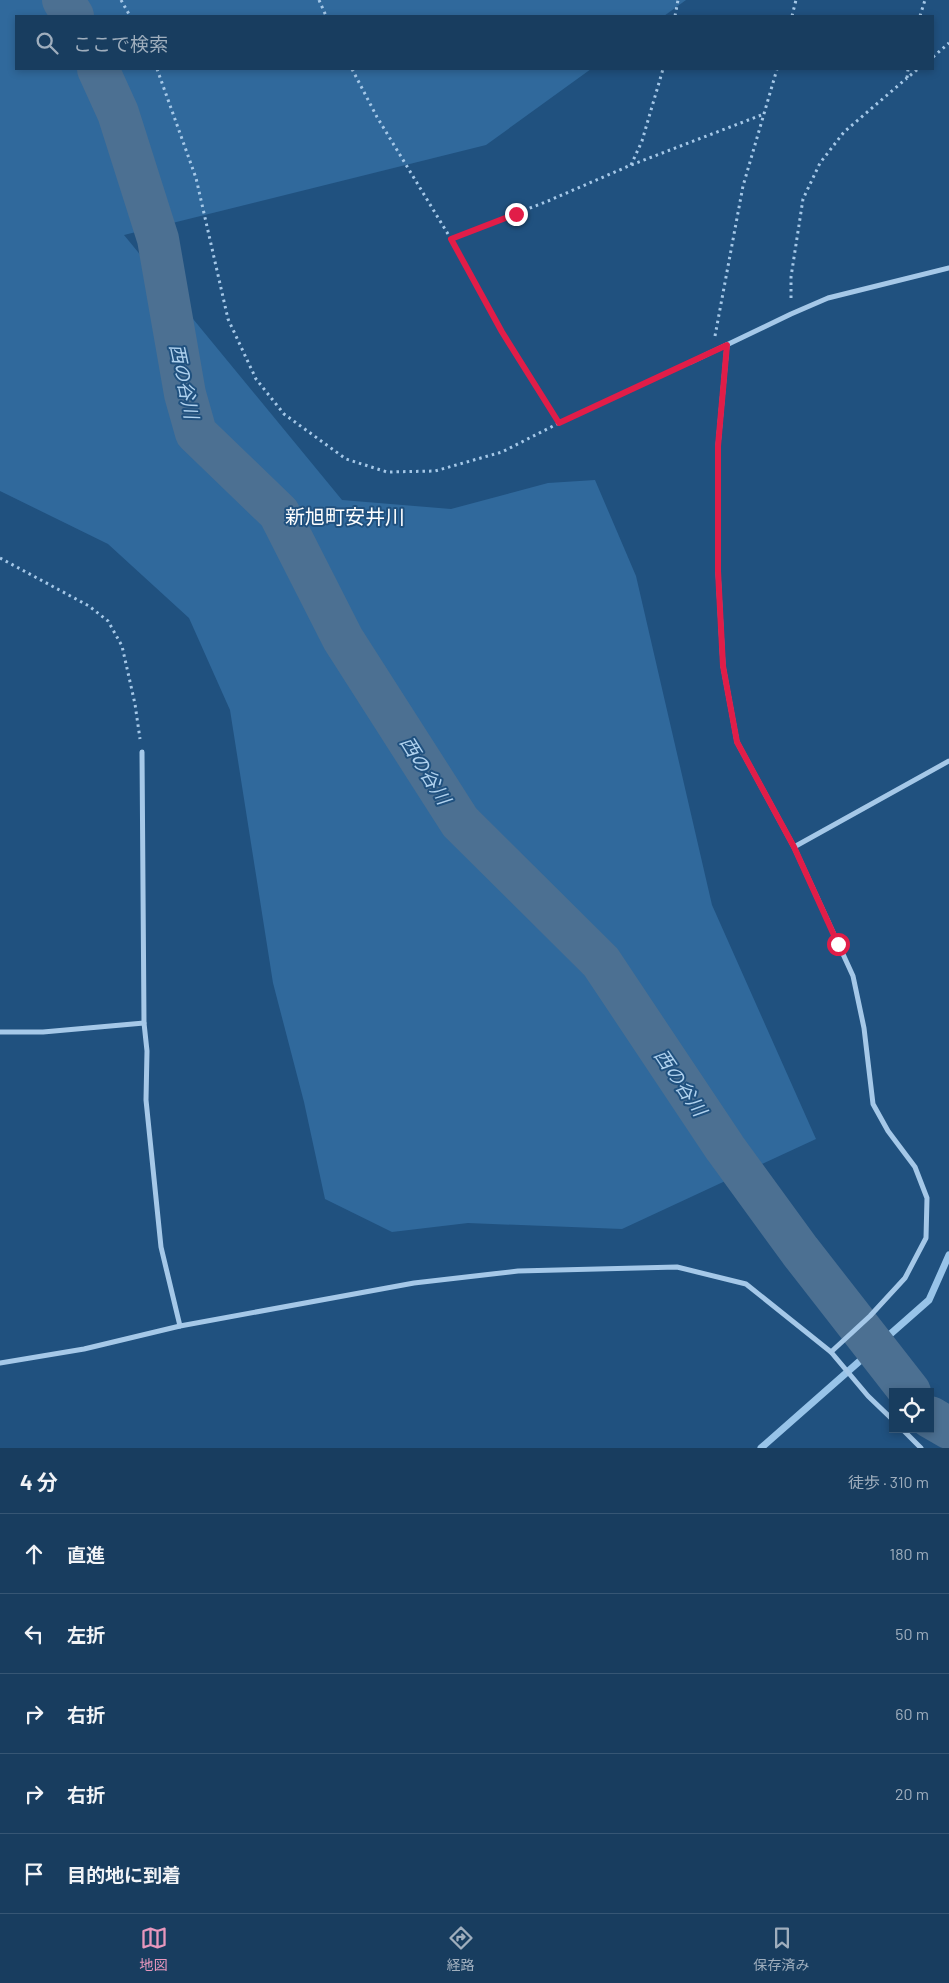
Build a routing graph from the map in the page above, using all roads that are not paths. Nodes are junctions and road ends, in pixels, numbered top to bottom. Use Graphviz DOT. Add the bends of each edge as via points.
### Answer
graph roads {
  1 [pos="949,268"];
  2 [pos="727,345"];
  3 [pos="691,362"];
  4 [pos="142,752"];
  5 [pos="949,761"];
  6 [pos="794,847"];
  7 [pos="144,1023"];
  8 [pos="0,1032"];
  9 [pos="180,1326"];
  10 [pos="831,1352"];
  11 [pos="0,1363"];
  12 [pos="889,1416"];
  13 [pos="906,1433"];
  14 [pos="920,1448"];
  1 -- 2 [label="street" via="828,298"];
  2 -- 3 [label="street"];
  2 -- 6 [label="street" via="718,446 718,571 723,666 737,742"];
  4 -- 7 [label="street"];
  5 -- 6 [label="street"];
  6 -- 10 [label="street" via="853,976 864,1028 873,1104 915,1168 927,1198 926,1238 904,1278"];
  7 -- 8 [label="street" via="43,1032"];
  7 -- 9 [label="street" via="146,1100 161,1247"];
  9 -- 10 [label="street" via="414,1283 518,1271 677,1267 746,1284"];
  9 -- 11 [label="street" via="93,1347"];
  10 -- 12 [label="street"];
  13 -- 14 [label="street"];
}
